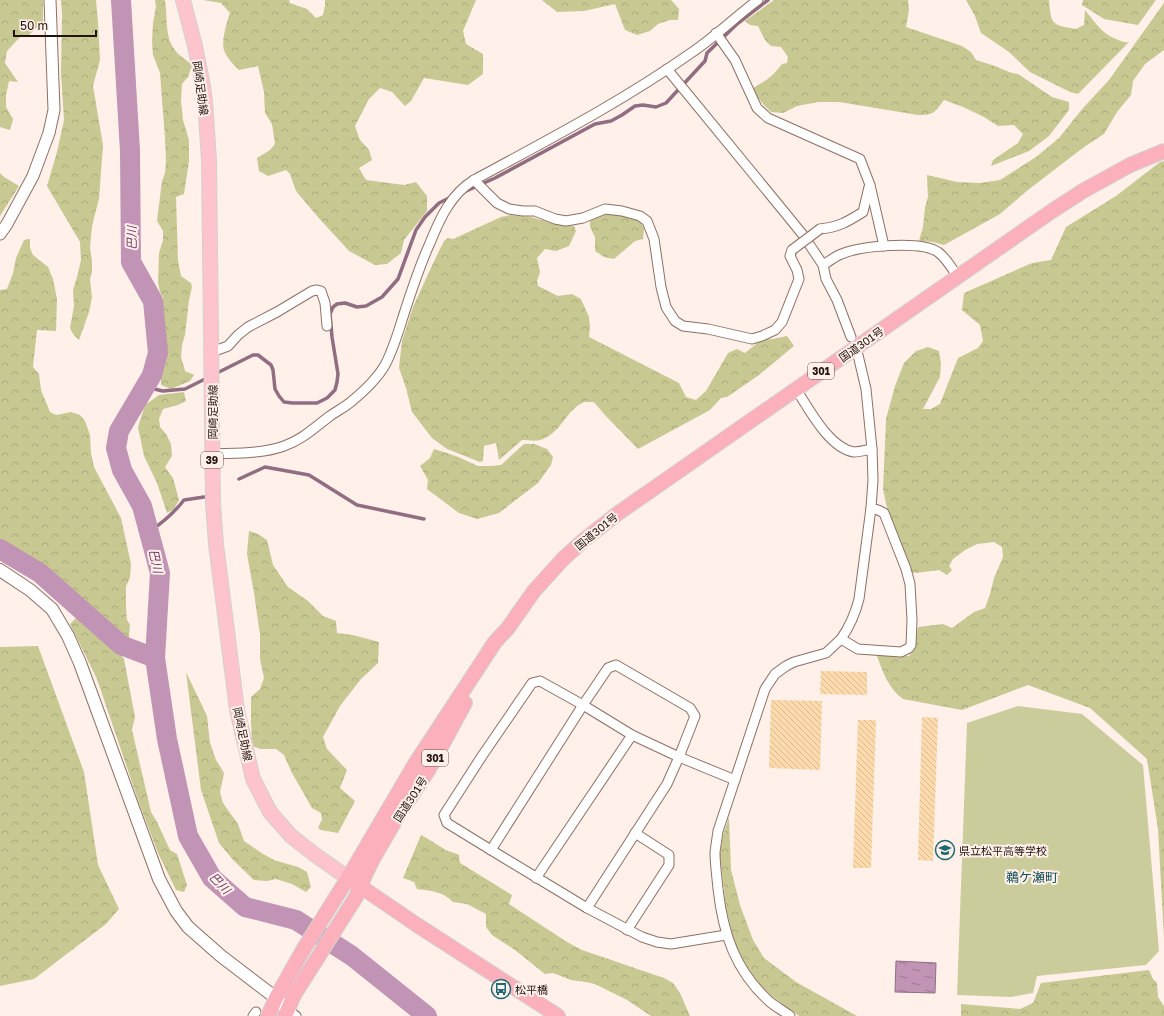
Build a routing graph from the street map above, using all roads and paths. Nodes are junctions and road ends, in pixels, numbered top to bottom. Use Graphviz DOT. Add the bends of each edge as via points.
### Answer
graph roads {
  1 [pos="50,0"];
  2 [pos="183,0"];
  3 [pos="758,0"];
  4 [pos="716,33"];
  5 [pos="667,69"];
  6 [pos="1164,151"];
  7 [pos="474,180"];
  8 [pos="870,185"];
  9 [pos="0,234"];
  10 [pos="884,246"];
  11 [pos="823,265"];
  12 [pos="957,276"];
  13 [pos="327,326"];
  14 [pos="851,337"];
  15 [pos="212,352"];
  16 [pos="858,355"];
  17 [pos="796,389"];
  18 [pos="872,449"];
  19 [pos="212,454"];
  20 [pos="871,508"];
  21 [pos="0,570"];
  22 [pos="508,628"];
  23 [pos="841,639"];
  24 [pos="583,705"];
  25 [pos="632,735"];
  26 [pos="679,758"];
  27 [pos="735,780"];
  28 [pos="635,832"];
  29 [pos="491,850"];
  30 [pos="536,878"];
  31 [pos="345,883"];
  32 [pos="359,892"];
  33 [pos="587,908"];
  34 [pos="627,930"];
  35 [pos="726,935"];
  36 [pos="279,993"];
  37 [pos="290,1014"];
  38 [pos="259,1015"];
  39 [pos="558,1016"];
  40 [pos="790,1016"];
  1 -- 9 [label="street" via="54,110 50,133 33,176"];
  2 -- 15 [label="main road, 岡崎足助線 / 39" via="205,101 209,160"];
  3 -- 4 [label="street"];
  4 -- 5 [label="street"];
  4 -- 8 [label="street" via="735,60 757,108 768,118 860,159"];
  5 -- 7 [label="street" via="569,128"];
  5 -- 11 [label="street" via="803,235"];
  6 -- 12 [label="highway, 国道301号 / 301" via="1130,165 1082,191"];
  7 -- 8 [label="street, bridge" via="497,203 508,209 535,211 566,221 605,209 622,210 640,216 647,221 654,239 666,307 675,321 683,326 752,339 775,330 782,322 798,279 790,256 792,250 820,229 844,224 863,212"];
  7 -- 19 [label="street" via="458,192 443,216 421,264 390,354 377,376 366,388 307,435 285,446 260,451"];
  8 -- 10 [label="street"];
  10 -- 11 [label="street" via="839,255"];
  10 -- 12 [label="street" via="924,247 937,252 948,261"];
  11 -- 14 [label="street" via="826,279"];
  12 -- 17 [label="highway, 国道301号 / 301"];
  13 -- 15 [label="street" via="321,291 312,291 248,327 228,346"];
  15 -- 19 [label="main road, 岡崎足助線 / 39"];
  16 -- 18 [label="street" via="866,389"];
  17 -- 18 [label="street" via="829,438 854,452"];
  17 -- 22 [label="highway, 国道301号 / 301" via="617,514 584,540 534,591"];
  18 -- 20 [label="street"];
  19 -- 31 [label="main road, 岡崎足助線 / 39" via="216,544 237,710 253,779 270,812 291,836"];
  20 -- 23 [label="street" via="859,599 855,614"];
  20 -- 23 [label="street" via="884,513 906,569 910,584 911,645 901,652 858,649"];
  21 -- 36 [label="main road" via="30,590 52,610 68,636 88,682 159,879 176,911 188,927 221,956"];
  22 -- 31 [label="highway, 国道301号 / 301" via="495,642 415,764"];
  22 -- 32 [label="highway, 国道301号 / 301" via="429,769 374,857"];
  23 -- 27 [label="street" via="826,653 794,662 775,674 765,689"];
  24 -- 25 [label="street"];
  24 -- 26 [label="street" via="608,668 616,665 690,708 695,716"];
  24 -- 29 [label="street"];
  24 -- 29 [label="street" via="540,681 532,683 444,815 447,823"];
  25 -- 26 [label="street"];
  25 -- 30 [label="street"];
  26 -- 27 [label="street"];
  26 -- 28 [label="street" via="667,784"];
  27 -- 35 [label="street" via="718,831 715,851 720,908"];
  28 -- 33 [label="street"];
  28 -- 34 [label="street" via="669,855 669,865"];
  29 -- 30 [label="street"];
  30 -- 33 [label="street"];
  31 -- 32 [label="highway"];
  31 -- 36 [label="highway, 国道301号 / 301"];
  32 -- 37 [label="highway, 国道301号 / 301" via="294,995"];
  32 -- 39 [label="highway" via="417,925"];
  33 -- 34 [label="street"];
  34 -- 35 [label="street" via="657,942 671,944"];
  35 -- 40 [label="street" via="742,969 755,986"];
  36 -- 37 [label="main road"];
  36 -- 38 [label="highway, 国道301号 / 301"];
}
